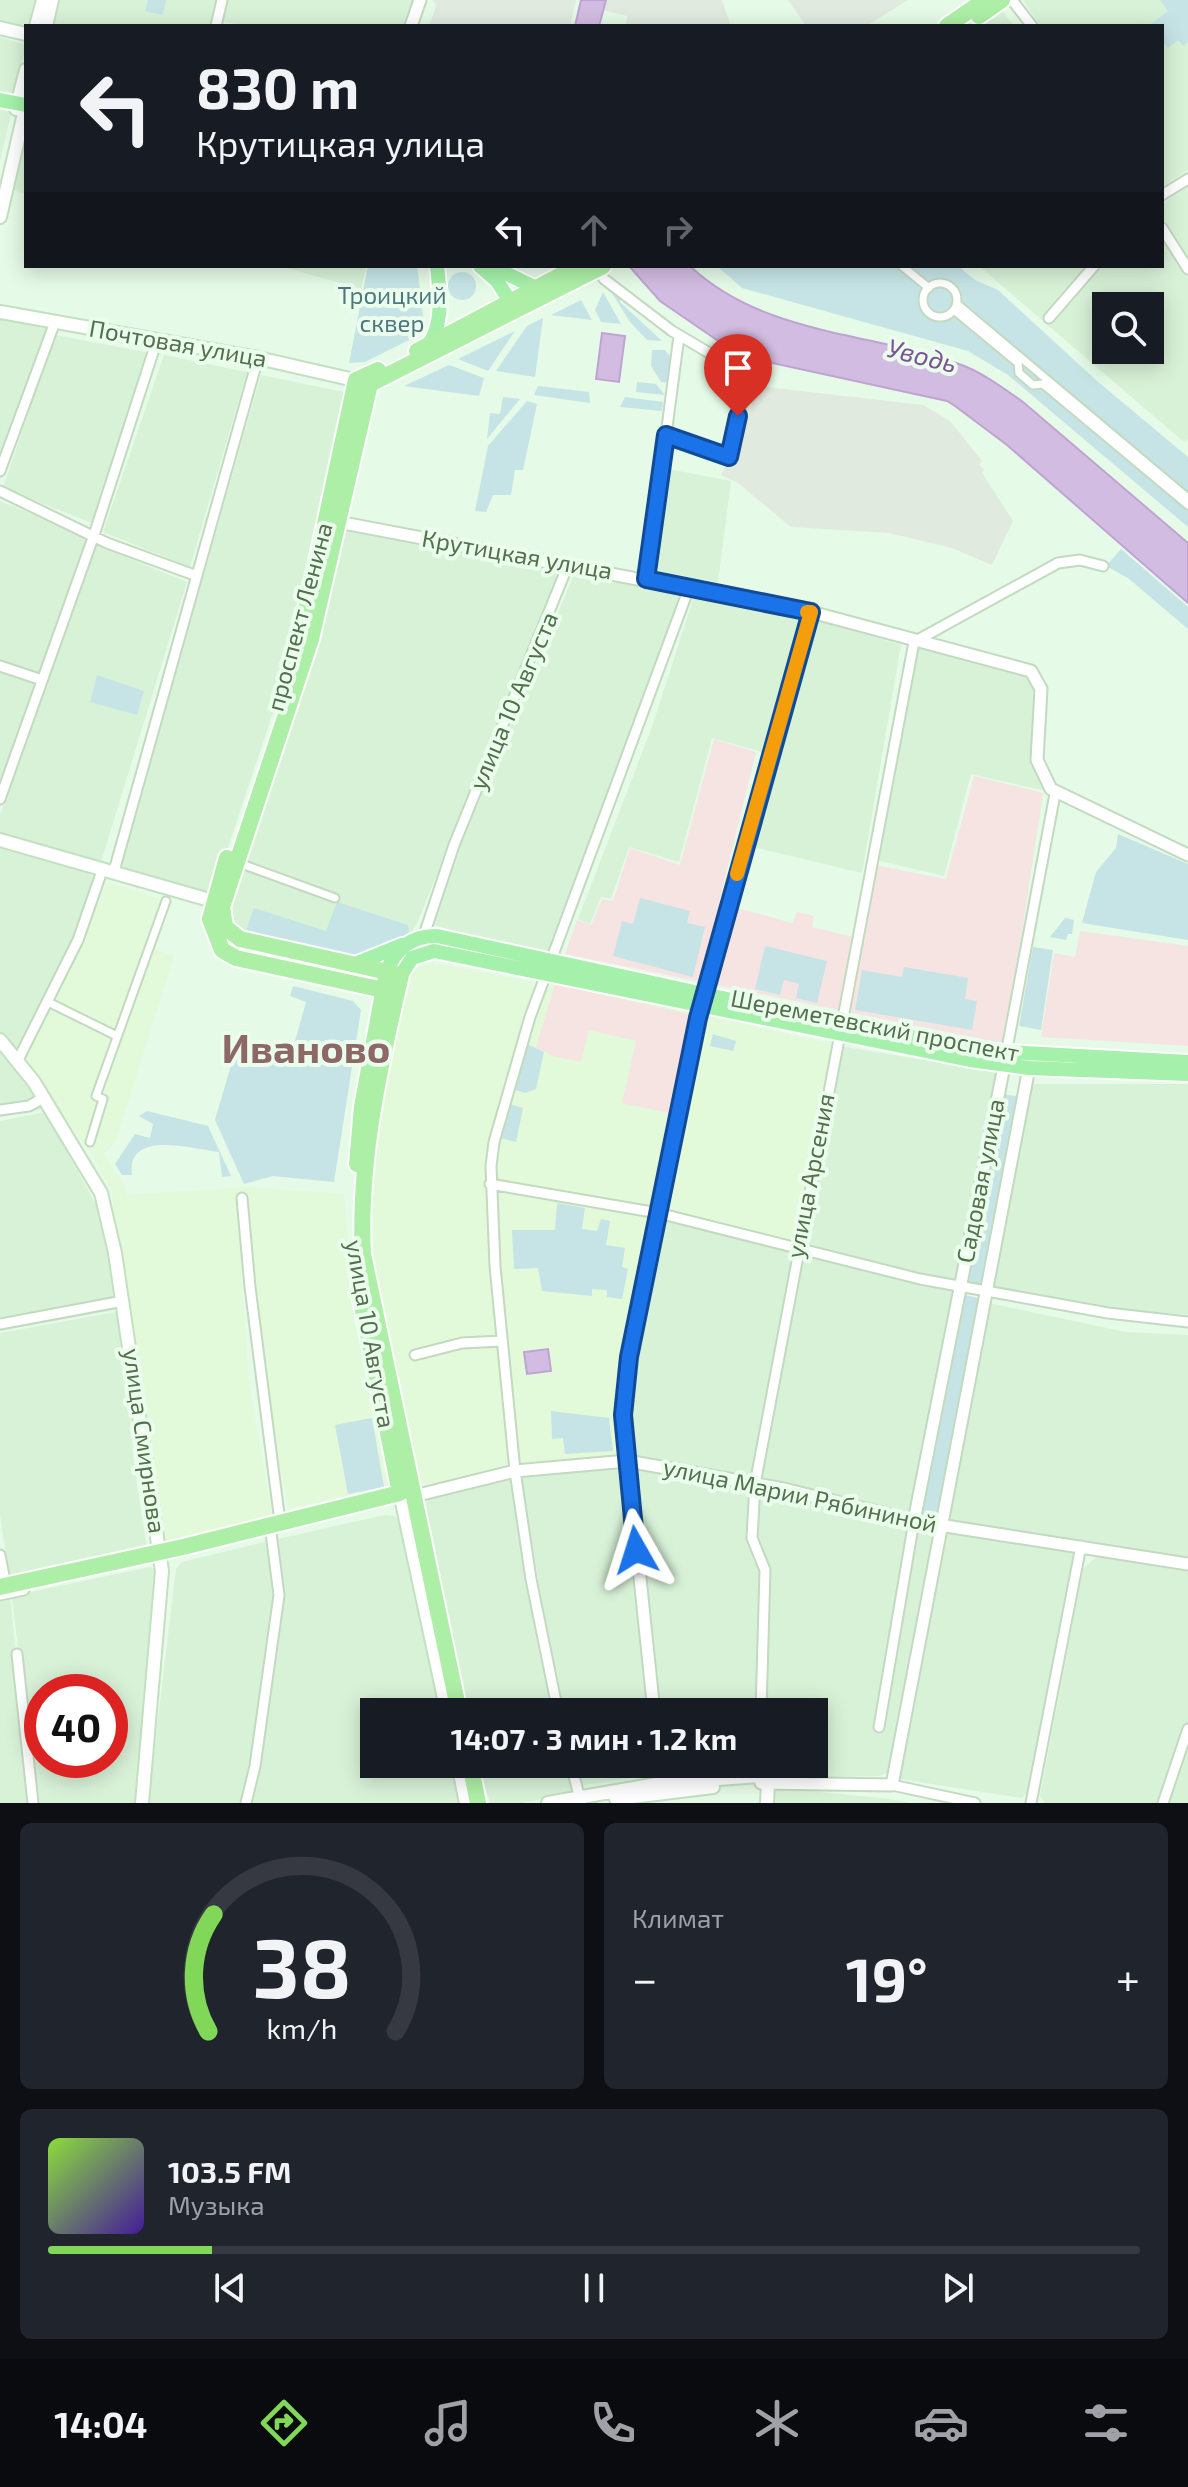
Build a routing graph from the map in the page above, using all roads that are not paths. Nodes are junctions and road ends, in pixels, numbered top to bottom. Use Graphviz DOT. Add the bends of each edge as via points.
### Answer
graph roads {
  1 [pos="43,0"];
  2 [pos="52,0"];
  3 [pos="222,0"];
  4 [pos="420,0"];
  5 [pos="985,0"];
  6 [pos="1002,0"];
  7 [pos="1012,0"];
  8 [pos="37,24"];
  9 [pos="46,24"];
  10 [pos="216,24"];
  11 [pos="412,24"];
  12 [pos="950,24"];
  13 [pos="967,24"];
  14 [pos="1030,24"];
  15 [pos="0,28"];
  16 [pos="24,34"];
  17 [pos="0,100"];
  18 [pos="23,104"];
  19 [pos="1188,179"];
  20 [pos="0,180"];
  21 [pos="1164,194"];
  22 [pos="0,217"];
  23 [pos="1164,231"];
  24 [pos="437,268"];
  25 [pos="482,268"];
  26 [pos="495,268"];
  27 [pos="574,268"];
  28 [pos="601,268"];
  29 [pos="904,268"];
  30 [pos="1092,268"];
  31 [pos="1188,269"];
  32 [pos="536,288"];
  33 [pos="929,288"];
  34 [pos="514,306"];
  35 [pos="955,307"];
  36 [pos="2,311"];
  37 [pos="1049,318"];
  38 [pos="55,322"];
  39 [pos="679,336"];
  40 [pos="157,340"];
  41 [pos="427,347"];
  42 [pos="258,358"];
  43 [pos="1020,361"];
  44 [pos="1045,381"];
  45 [pos="363,382"];
  46 [pos="666,435"];
  47 [pos="0,471"];
  48 [pos="0,491"];
  49 [pos="1188,498"];
  50 [pos="1188,505"];
  51 [pos="338,522"];
  52 [pos="94,535"];
  53 [pos="568,565"];
  54 [pos="1103,566"];
  55 [pos="197,576"];
  56 [pos="646,579"];
  57 [pos="689,588"];
  58 [pos="811,612"];
  59 [pos="914,642"];
  60 [pos="0,666"];
  61 [pos="42,680"];
  62 [pos="1055,794"];
  63 [pos="0,799"];
  64 [pos="0,840"];
  65 [pos="1188,855"];
  66 [pos="247,866"];
  67 [pos="109,869"];
  68 [pos="335,898"];
  69 [pos="166,901"];
  70 [pos="218,902"];
  71 [pos="417,938"];
  72 [pos="344,964"];
  73 [pos="549,967"];
  74 [pos="394,974"];
  75 [pos="360,986"];
  76 [pos="390,992"];
  77 [pos="703,1000"];
  78 [pos="48,1002"];
  79 [pos="379,1011"];
  80 [pos="840,1030"];
  81 [pos="117,1036"];
  82 [pos="0,1040"];
  83 [pos="18,1060"];
  84 [pos="1005,1060"];
  85 [pos="1188,1062"];
  86 [pos="1029,1068"];
  87 [pos="1188,1074"];
  88 [pos="43,1098"];
  89 [pos="0,1110"];
  90 [pos="90,1142"];
  91 [pos="490,1184"];
  92 [pos="242,1198"];
  93 [pos="658,1213"];
  94 [pos="798,1246"];
  95 [pos="960,1286"];
  96 [pos="988,1291"];
  97 [pos="123,1301"];
  98 [pos="1188,1322"];
  99 [pos="0,1324"];
  100 [pos="502,1341"];
  101 [pos="415,1355"];
  102 [pos="627,1461"];
  103 [pos="515,1471"];
  104 [pos="755,1484"];
  105 [pos="405,1496"];
  106 [pos="914,1521"];
  107 [pos="944,1526"];
  108 [pos="275,1527"];
  109 [pos="1081,1546"];
  110 [pos="0,1555"];
  111 [pos="160,1555"];
  112 [pos="1188,1564"];
  113 [pos="2,1589"];
  114 [pos="439,1649"];
  115 [pos="17,1654"];
  116 [pos="445,1698"];
  117 [pos="455,1698"];
  118 [pos="555,1698"];
  119 [pos="652,1698"];
  120 [pos="761,1698"];
  121 [pos="879,1727"];
  122 [pos="1188,1729"];
  123 [pos="461,1778"];
  124 [pos="473,1778"];
  125 [pos="574,1778"];
  126 [pos="756,1778"];
  127 [pos="762,1778"];
  128 [pos="762,1778"];
  129 [pos="778,1778"];
  130 [pos="892,1785"];
  131 [pos="664,1793"];
  132 [pos="580,1800"];
  133 [pos="33,1803"];
  134 [pos="142,1803"];
  135 [pos="246,1803"];
  136 [pos="466,1803"];
  137 [pos="478,1803"];
  138 [pos="548,1803"];
  139 [pos="593,1803"];
  140 [pos="760,1803"];
  141 [pos="767,1803"];
  142 [pos="975,1803"];
  143 [pos="1031,1803"];
  144 [pos="1163,1803"];
  1 -- 8 [label="main road"];
  2 -- 9 [label="main road"];
  3 -- 10 [label="street"];
  4 -- 11 [label="street"];
  5 -- 12 [label="highway"];
  6 -- 13 [label="highway"];
  7 -- 14 [label="street"];
  15 -- 16 [label="main road"];
  17 -- 18 [label="main road"];
  18 -- 20 [label="main road"];
  18 -- 22 [label="main road"];
  19 -- 21 [label="street"];
  23 -- 31 [label="street"];
  24 -- 41 [label="main road" via="438,325"];
  25 -- 34 [label="main road"];
  26 -- 32 [label="main road"];
  27 -- 32 [label="highway"];
  28 -- 34 [label="highway"];
  28 -- 39 [label="street" via="604,279"];
  29 -- 33 [label="street"];
  30 -- 37 [label="street"];
  32 -- 34 [label="highway"];
  33 -- 35 [label="street" via="938,283 949,286 956,294"];
  33 -- 35 [label="street" via="924,297 928,311 939,317"];
  34 -- 41 [label="highway"];
  34 -- 45 [label="highway"];
  35 -- 43 [label="street"];
  36 -- 38 [label="main road, Почтовая улица"];
  38 -- 40 [label="main road, Почтовая улица"];
  38 -- 47 [label="street"];
  39 -- 46 [label="street"];
  39 -- 46 [label="street" via="728,364 744,389 729,457"];
  40 -- 42 [label="main road, Почтовая улица"];
  40 -- 52 [label="street"];
  41 -- 45 [label="highway"];
  42 -- 45 [label="main road, Почтовая улица"];
  42 -- 55 [label="street"];
  43 -- 44 [label="street"];
  43 -- 44 [label="street" via="1019,373 1026,379 1037,386"];
  44 -- 49 [label="street"];
  44 -- 50 [label="street"];
  45 -- 51 [label="highway, проспект Ленина"];
  45 -- 70 [label="highway, проспект Ленина" via="290,669"];
  46 -- 56 [label="street"];
  48 -- 52 [label="street"];
  51 -- 53 [label="street, Крутицкая улица"];
  51 -- 70 [label="highway, проспект Ленина" via="311,639"];
  52 -- 55 [label="street"];
  52 -- 61 [label="street"];
  53 -- 56 [label="street, Крутицкая улица"];
  53 -- 71 [label="street, улица 10 Августа"];
  54 -- 59 [label="street" via="1080,560 1058,563"];
  55 -- 67 [label="street"];
  56 -- 57 [label="street, Крутицкая улица"];
  57 -- 58 [label="street, Крутицкая улица"];
  57 -- 73 [label="street"];
  58 -- 59 [label="street, Крутицкая улица"];
  58 -- 77 [label="street"];
  59 -- 62 [label="street, Крутицкая улица" via="1034,673 1041,692 1037,760"];
  59 -- 80 [label="street, улица Арсения"];
  60 -- 61 [label="street"];
  61 -- 63 [label="street"];
  62 -- 65 [label="street"];
  62 -- 84 [label="street, Садовая улица"];
  64 -- 67 [label="main road"];
  66 -- 68 [label="street"];
  67 -- 70 [label="main road"];
  67 -- 78 [label="street"];
  69 -- 81 [label="street"];
  70 -- 72 [label="highway" via="233,937"];
  70 -- 75 [label="highway, проспект Ленина" via="213,934 229,956"];
  71 -- 72 [label="main road" via="367,962"];
  71 -- 73 [label="main road, Шереметевский проспект"];
  71 -- 74 [label="main road, улица 10 Августа" via="393,957"];
  72 -- 74 [label="highway"];
  73 -- 74 [label="main road, Шереметевский проспект" via="434,951 423,952"];
  73 -- 77 [label="main road, Шереметевский проспект"];
  73 -- 91 [label="street" via="520,1046 494,1142"];
  74 -- 76 [label="highway, улица 10 Августа"];
  75 -- 76 [label="highway, проспект Ленина"];
  75 -- 79 [label="highway" via="375,999"];
  76 -- 79 [label="highway, улица 10 Августа"];
  76 -- 105 [label="highway, улица 10 Августа" via="361,1231"];
  77 -- 80 [label="main road, Шереметевский проспект"];
  77 -- 93 [label="street"];
  78 -- 81 [label="street"];
  78 -- 83 [label="street"];
  79 -- 105 [label="highway, улица 10 Августа" via="362,1107 351,1236"];
  80 -- 84 [label="main road, Шереметевский проспект"];
  80 -- 94 [label="street, улица Арсения"];
  81 -- 90 [label="street" via="96,1096 103,1099"];
  82 -- 83 [label="main road, улица Смирнова"];
  83 -- 88 [label="main road, улица Смирнова"];
  84 -- 85 [label="main road, Шереметевский проспект"];
  84 -- 86 [label="main road, Шереметевский проспект"];
  84 -- 95 [label="street, Садовая улица"];
  86 -- 87 [label="main road, Шереметевский проспект"];
  86 -- 96 [label="street, Садовая улица"];
  88 -- 89 [label="street"];
  88 -- 97 [label="main road, улица Смирнова" via="101,1193"];
  91 -- 93 [label="street"];
  91 -- 100 [label="street"];
  92 -- 108 [label="street"];
  93 -- 94 [label="street"];
  93 -- 102 [label="street" via="629,1357 623,1415"];
  94 -- 95 [label="street"];
  94 -- 104 [label="street, улица Арсения"];
  95 -- 96 [label="street"];
  95 -- 106 [label="street, Садовая улица"];
  96 -- 98 [label="street"];
  96 -- 107 [label="street, Садовая улица"];
  97 -- 99 [label="street"];
  97 -- 111 [label="main road, улица Смирнова"];
  100 -- 101 [label="street" via="462,1343"];
  100 -- 103 [label="street"];
  102 -- 103 [label="street, улица Марии Рябининой"];
  102 -- 104 [label="street, улица Марии Рябининой"];
  102 -- 119 [label="street"];
  103 -- 105 [label="street, улица Марии Рябининой"];
  103 -- 118 [label="street"];
  104 -- 106 [label="street, улица Марии Рябининой"];
  104 -- 120 [label="street, улица Арсения" via="752,1538 765,1570"];
  105 -- 108 [label="highway, улица Марии Рябининой"];
  105 -- 114 [label="highway, улица 10 Августа"];
  106 -- 107 [label="street, улица Марии Рябининой"];
  106 -- 121 [label="street"];
  107 -- 109 [label="street, улица Марии Рябининой"];
  107 -- 130 [label="street, Садовая улица"];
  108 -- 111 [label="highway, улица Марии Рябининой"];
  108 -- 135 [label="street" via="279,1595"];
  109 -- 112 [label="street, улица Марии Рябининой"];
  109 -- 143 [label="street"];
  110 -- 113 [label="street"];
  111 -- 113 [label="highway, улица Марии Рябининой"];
  111 -- 134 [label="main road, улица Смирнова" via="158,1641"];
  114 -- 116 [label="main road, улица 10 Августа"];
  114 -- 117 [label="highway, улица 10 Августа"];
  115 -- 133 [label="street"];
  122 -- 144 [label="street"];
  123 -- 136 [label="main road"];
  124 -- 137 [label="highway"];
  125 -- 132 [label="street"];
  126 -- 131 [label="main road"];
  127 -- 140 [label="main road"];
  128 -- 141 [label="main road"];
  129 -- 130 [label="street"];
  130 -- 142 [label="street"];
  131 -- 132 [label="main road"];
  131 -- 139 [label="main road"];
  132 -- 138 [label="main road"];
}
